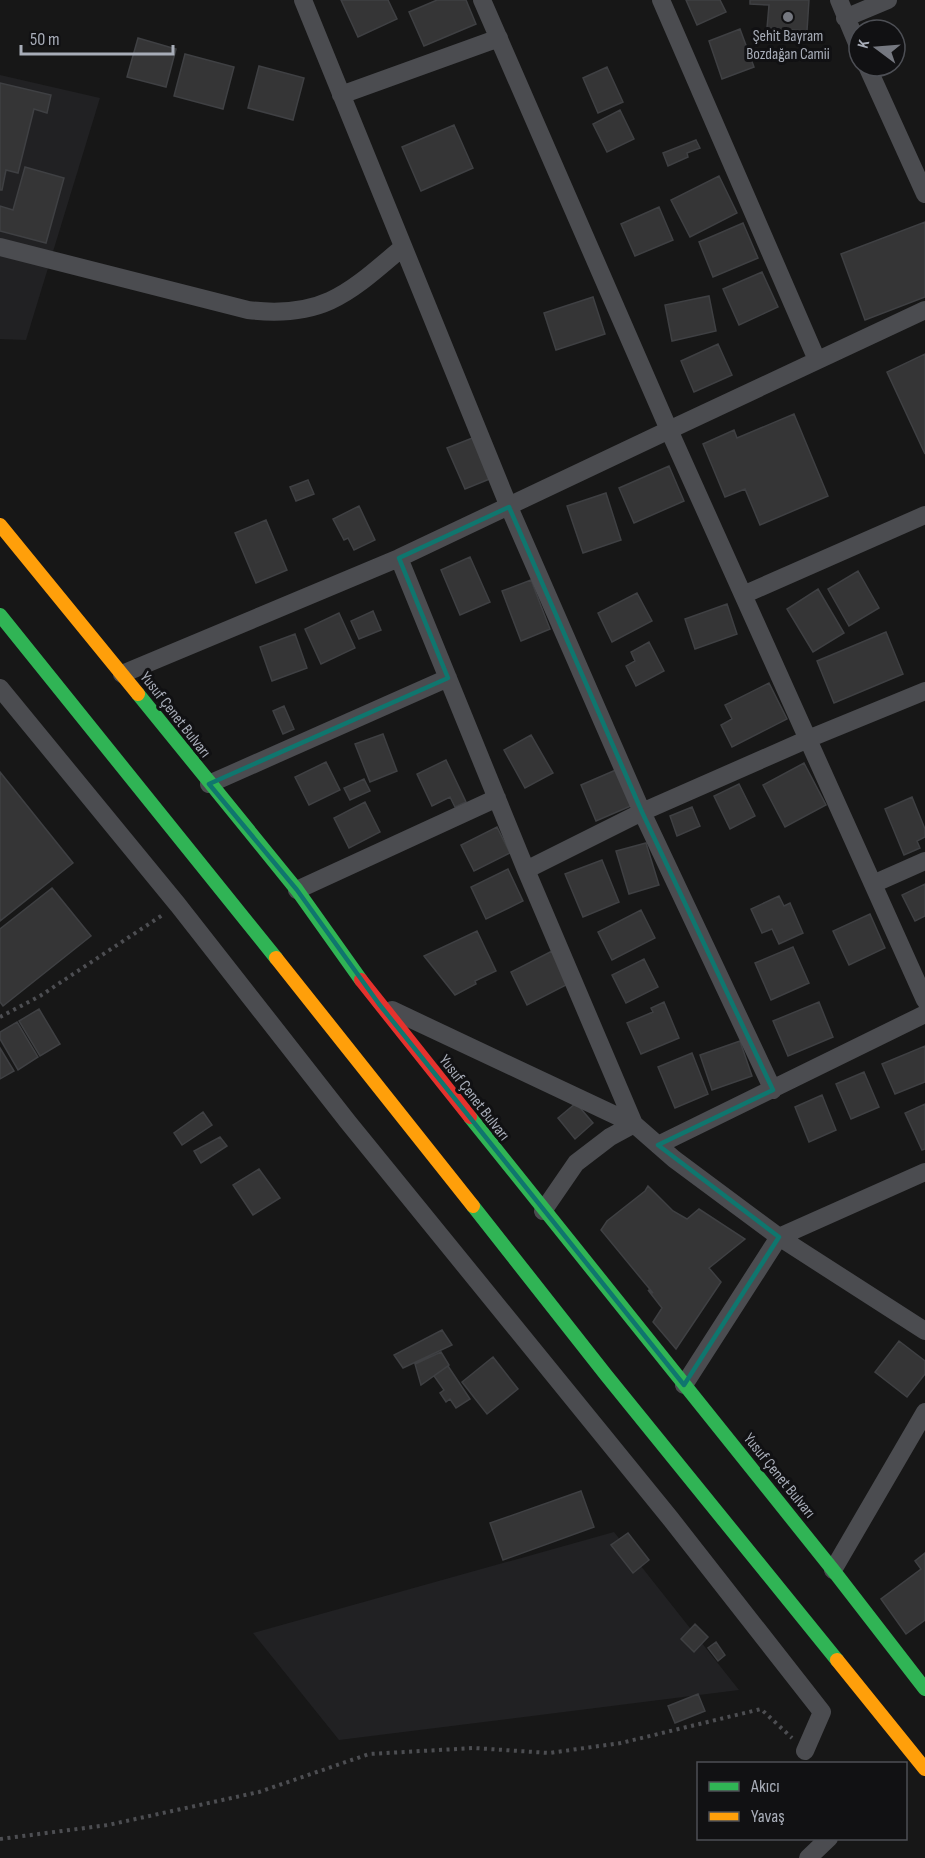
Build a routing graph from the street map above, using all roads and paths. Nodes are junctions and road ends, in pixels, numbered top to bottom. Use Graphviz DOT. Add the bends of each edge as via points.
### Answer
graph roads {
  1 [pos="303,0"];
  2 [pos="482,0"];
  3 [pos="661,0"];
  4 [pos="839,0"];
  5 [pos="888,0"];
  6 [pos="845,18"];
  7 [pos="847,22"];
  8 [pos="499,38"];
  9 [pos="872,78"];
  10 [pos="341,95"];
  11 [pos="925,194"];
  12 [pos="0,247"];
  13 [pos="404,247"];
  14 [pos="925,310"];
  15 [pos="817,360"];
  16 [pos="669,430"];
  17 [pos="509,507"];
  18 [pos="925,515"];
  19 [pos="0,525"];
  20 [pos="399,558"];
  21 [pos="743,595"];
  22 [pos="0,615"];
  23 [pos="122,674"];
  24 [pos="448,678"];
  25 [pos="0,688"];
  26 [pos="925,691"];
  27 [pos="808,739"];
  28 [pos="209,784"];
  29 [pos="497,798"];
  30 [pos="642,812"];
  31 [pos="925,861"];
  32 [pos="526,870"];
  33 [pos="873,884"];
  34 [pos="297,890"];
  35 [pos="178,905"];
  36 [pos="925,1000"];
  37 [pos="379,1004"];
  38 [pos="925,1014"];
  39 [pos="0,1017"];
  40 [pos="773,1090"];
  41 [pos="634,1124"];
  42 [pos="658,1145"];
  43 [pos="925,1172"];
  44 [pos="543,1211"];
  45 [pos="779,1237"];
  46 [pos="925,1331"];
  47 [pos="684,1385"];
  48 [pos="925,1412"];
  49 [pos="833,1570"];
  50 [pos="925,1689"];
  51 [pos="806,1751"];
  52 [pos="915,1764"];
  53 [pos="0,1839"];
  54 [pos="828,1840"];
  55 [pos="808,1858"];
  1 -- 10 [label="street"];
  2 -- 8 [label="street"];
  3 -- 15 [label="street"];
  4 -- 6 [label="street"];
  5 -- 6 [label="street"];
  6 -- 7 [label="street"];
  8 -- 10 [label="street"];
  8 -- 16 [label="street"];
  9 -- 11 [label="street"];
  10 -- 13 [label="street"];
  12 -- 13 [label="street" via="248,310 275,313 314,308 335,300"];
  13 -- 17 [label="street"];
  14 -- 15 [label="street"];
  15 -- 16 [label="street"];
  16 -- 17 [label="street"];
  16 -- 21 [label="street"];
  17 -- 20 [label="street"];
  17 -- 30 [label="street"];
  18 -- 21 [label="street"];
  19 -- 23 [label="highway, Yusuf Çenet Bulvarı"];
  20 -- 23 [label="street"];
  20 -- 24 [label="street"];
  21 -- 27 [label="street"];
  22 -- 52 [label="highway" via="372,1077"];
  23 -- 28 [label="highway, Yusuf Çenet Bulvarı"];
  24 -- 28 [label="street"];
  24 -- 29 [label="street"];
  25 -- 35 [label="street"];
  26 -- 27 [label="street"];
  27 -- 30 [label="street"];
  27 -- 33 [label="street"];
  28 -- 34 [label="highway, Yusuf Çenet Bulvarı"];
  29 -- 32 [label="street"];
  29 -- 34 [label="street"];
  30 -- 32 [label="street"];
  30 -- 40 [label="street"];
  31 -- 33 [label="street"];
  32 -- 41 [label="street"];
  33 -- 36 [label="street"];
  34 -- 37 [label="highway, Yusuf Çenet Bulvarı"];
  35 -- 39 [label="path" via="40,996"];
  35 -- 51 [label="street" via="822,1712"];
  37 -- 41 [label="street"];
  37 -- 44 [label="highway, Yusuf Çenet Bulvarı"];
  38 -- 40 [label="street"];
  40 -- 42 [label="street"];
  41 -- 42 [label="street"];
  41 -- 44 [label="street" via="576,1163"];
  42 -- 45 [label="street"];
  43 -- 45 [label="street"];
  44 -- 47 [label="highway, Yusuf Çenet Bulvarı"];
  45 -- 46 [label="street"];
  45 -- 47 [label="street"];
  47 -- 49 [label="highway, Yusuf Çenet Bulvarı"];
  48 -- 49 [label="street"];
  49 -- 50 [label="highway, Yusuf Çenet Bulvarı"];
  51 -- 53 [label="path" via="761,1709 621,1743 549,1753 474,1748 369,1754 258,1792 108,1825"];
  54 -- 55 [label="street"];
}
